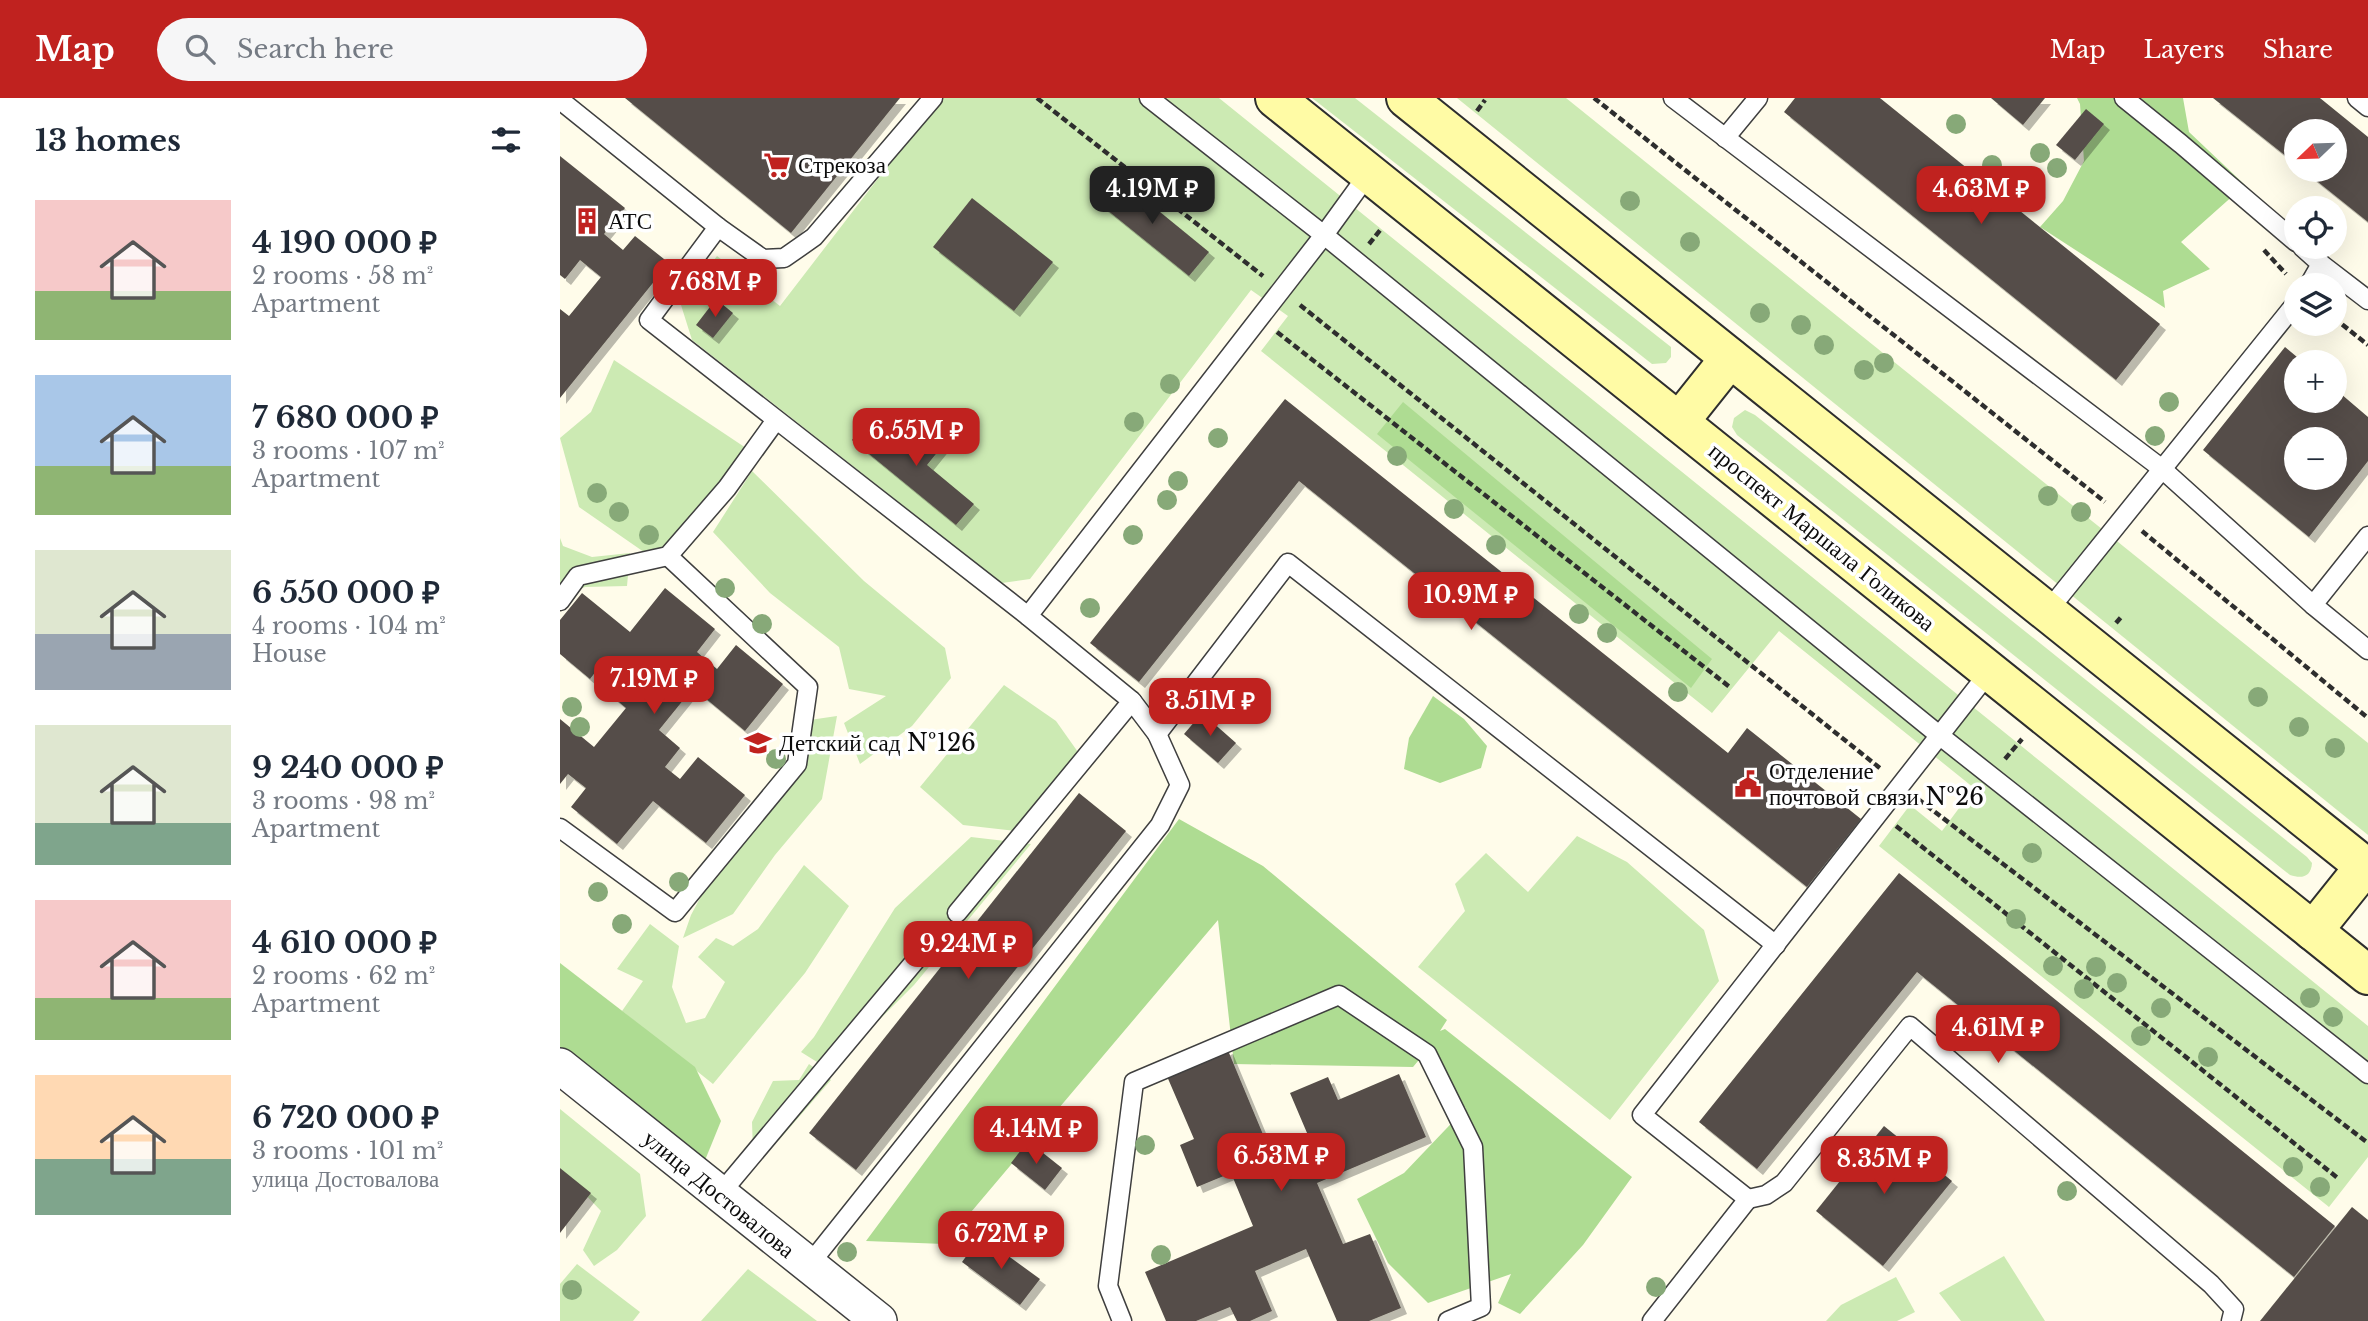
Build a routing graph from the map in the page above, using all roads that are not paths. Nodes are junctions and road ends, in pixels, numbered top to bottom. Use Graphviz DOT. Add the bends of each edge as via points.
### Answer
graph roads {
  1 [pos="933,98"];
  2 [pos="1149,98"];
  3 [pos="1276,98"];
  4 [pos="1673,98"];
  5 [pos="1758,98"];
  6 [pos="2124,98"];
  7 [pos="2357,98"];
  8 [pos="560,100"];
  9 [pos="1411,100"];
  10 [pos="2368,107"];
  11 [pos="1725,138"];
  12 [pos="1369,173"];
  13 [pos="718,227"];
  14 [pos="2284,232"];
  15 [pos="1324,235"];
  16 [pos="2315,259"];
  17 [pos="2321,264"];
  18 [pos="2316,273"];
  19 [pos="2368,300"];
  20 [pos="2284,318"];
  21 [pos="1730,358"];
  22 [pos="776,420"];
  23 [pos="1679,422"];
  24 [pos="2161,468"];
  25 [pos="2368,536"];
  26 [pos="668,556"];
  27 [pos="560,601"];
  28 [pos="2313,605"];
  29 [pos="2047,612"];
  30 [pos="1028,616"];
  31 [pos="2368,650"];
  32 [pos="1990,671"];
  33 [pos="1132,701"];
  34 [pos="1157,734"];
  35 [pos="1939,735"];
  36 [pos="560,828"];
  37 [pos="2366,868"];
  38 [pos="957,914"];
  39 [pos="2313,932"];
  40 [pos="931,942"];
  41 [pos="1776,945"];
  42 [pos="2368,975"];
  43 [pos="560,1066"];
  44 [pos="2368,1074"];
  45 [pos="720,1194"];
  46 [pos="1748,1199"];
  47 [pos="809,1265"];
  48 [pos="879,1321"];
  49 [pos="1122,1321"];
  50 [pos="1448,1321"];
  51 [pos="1652,1321"];
  52 [pos="2231,1321"];
  1 -- 13 [label="lane" via="814,237 784,258 763,259"];
  2 -- 15 [label="lane"];
  3 -- 12 [label="main road, проспект Маршала Голикова"];
  4 -- 11 [label="lane"];
  5 -- 11 [label="lane"];
  6 -- 14 [label="lane"];
  7 -- 10 [label="lane"];
  8 -- 13 [label="lane"];
  9 -- 21 [label="main road"];
  11 -- 24 [label="lane"];
  12 -- 15 [label="lane"];
  12 -- 23 [label="main road, проспект Маршала Голикова"];
  13 -- 22 [label="lane" via="649,320"];
  15 -- 30 [label="lane"];
  15 -- 35 [label="lane"];
  16 -- 17 [label="lane"];
  17 -- 18 [label="lane"];
  17 -- 19 [label="lane"];
  20 -- 24 [label="lane"];
  21 -- 23 [label="main road"];
  21 -- 29 [label="main road"];
  22 -- 26 [label="lane" via="727,488"];
  22 -- 30 [label="lane"];
  23 -- 32 [label="main road, проспект Маршала Голикова"];
  24 -- 28 [label="lane"];
  24 -- 29 [label="lane"];
  25 -- 28 [label="lane"];
  26 -- 27 [label="lane" via="578,576"];
  26 -- 36 [label="lane" via="808,687 797,764 676,912"];
  28 -- 31 [label="lane"];
  29 -- 37 [label="main road"];
  30 -- 33 [label="lane"];
  32 -- 35 [label="lane"];
  32 -- 39 [label="main road, проспект Маршала Голикова"];
  33 -- 34 [label="lane"];
  33 -- 38 [label="lane"];
  34 -- 41 [label="lane" via="1288,562"];
  34 -- 47 [label="lane" via="1180,785 1160,825"];
  35 -- 41 [label="lane"];
  35 -- 44 [label="lane"];
  37 -- 39 [label="main road"];
  39 -- 42 [label="main road, проспект Маршала Голикова"];
  40 -- 45 [label="lane"];
  41 -- 46 [label="lane" via="1642,1115"];
  43 -- 45 [label="street, улица Достовалова"];
  45 -- 47 [label="street, улица Достовалова"];
  46 -- 51 [label="lane"];
  46 -- 52 [label="lane" via="1766,1195 1784,1183 1910,1026 2211,1284 2234,1309"];
  47 -- 48 [label="street, улица Достовалова"];
  49 -- 50 [label="lane" via="1108,1286 1134,1082 1339,995 1427,1054 1472,1147 1481,1307"];
}
